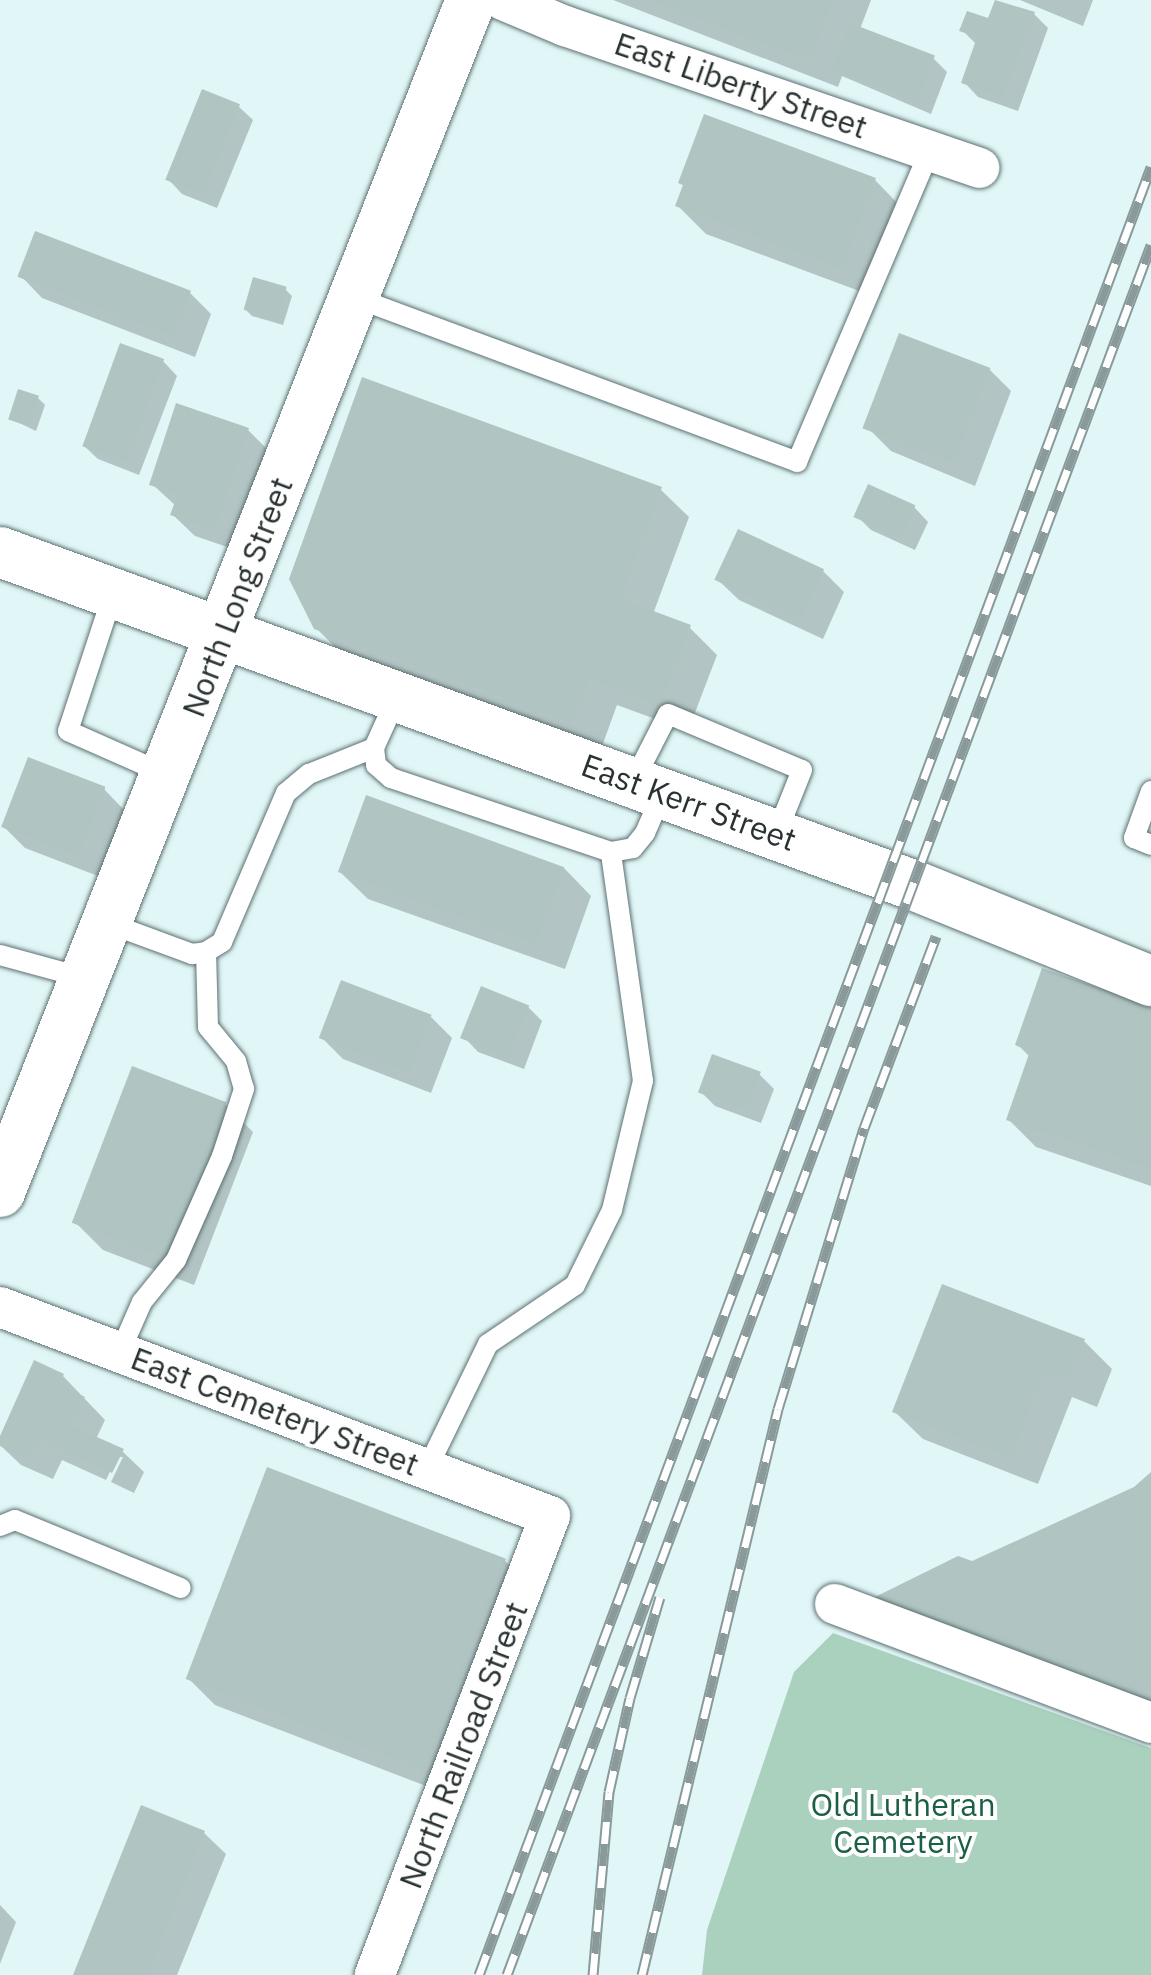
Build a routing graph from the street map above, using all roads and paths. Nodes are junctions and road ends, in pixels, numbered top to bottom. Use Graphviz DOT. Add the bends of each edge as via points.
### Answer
graph roads {
  1 [pos="471,0"];
  2 [pos="503,0"];
  3 [pos="568,13"];
  4 [pos="930,150"];
  5 [pos="979,168"];
  6 [pos="354,298"];
  7 [pos="0,552"];
  8 [pos="114,591"];
  9 [pos="225,631"];
  10 [pos="398,695"];
  11 [pos="374,748"];
  12 [pos="167,775"];
  13 [pos="648,787"];
  14 [pos="1151,791"];
  15 [pos="776,835"];
  16 [pos="1151,845"];
  17 [pos="611,852"];
  18 [pos="108,922"];
  19 [pos="206,952"];
  20 [pos="0,956"];
  21 [pos="86,979"];
  22 [pos="1151,980"];
  23 [pos="0,1192"];
  24 [pos="0,1307"];
  25 [pos="120,1352"];
  26 [pos="427,1469"];
  27 [pos="550,1516"];
  28 [pos="0,1526"];
  29 [pos="181,1588"];
  30 [pos="835,1604"];
  31 [pos="1151,1723"];
  32 [pos="375,1975"];
  1 -- 6 [label="street, North Long Street"];
  2 -- 3 [label="street, East Liberty Street"];
  3 -- 4 [label="street, East Liberty Street"];
  4 -- 5 [label="street, East Liberty Street"];
  4 -- 6 [label="lane" via="797,462"];
  6 -- 9 [label="street, North Long Street"];
  7 -- 8 [label="street, East Kerr Street"];
  8 -- 9 [label="street, East Kerr Street"];
  8 -- 12 [label="lane" via="68,730"];
  9 -- 10 [label="street, East Kerr Street"];
  9 -- 12 [label="street, North Long Street"];
  10 -- 11 [label="lane"];
  10 -- 13 [label="street, East Kerr Street"];
  11 -- 17 [label="lane" via="376,765 391,778"];
  11 -- 19 [label="lane" via="310,774 286,793 222,942"];
  12 -- 18 [label="street, North Long Street"];
  13 -- 15 [label="street, East Kerr Street"];
  13 -- 15 [label="lane" via="668,714 802,770"];
  13 -- 17 [label="lane" via="645,834 633,848"];
  14 -- 16 [label="lane" via="1134,838"];
  15 -- 22 [label="street, East Kerr Street"];
  17 -- 26 [label="lane" via="642,1082 612,1210 575,1285 488,1344"];
  18 -- 19 [label="lane" via="192,954"];
  18 -- 21 [label="street, North Long Street"];
  19 -- 25 [label="lane" via="208,1027 236,1061 244,1089 176,1260 142,1302"];
  20 -- 21 [label="lane"];
  21 -- 23 [label="street, North Long Street"];
  24 -- 25 [label="street, East Cemetery Street"];
  25 -- 26 [label="street, East Cemetery Street"];
  26 -- 27 [label="street, East Cemetery Street"];
  27 -- 32 [label="street, North Railroad Street"];
  28 -- 29 [label="lane" via="15,1520"];
  30 -- 31 [label="street"];
}
